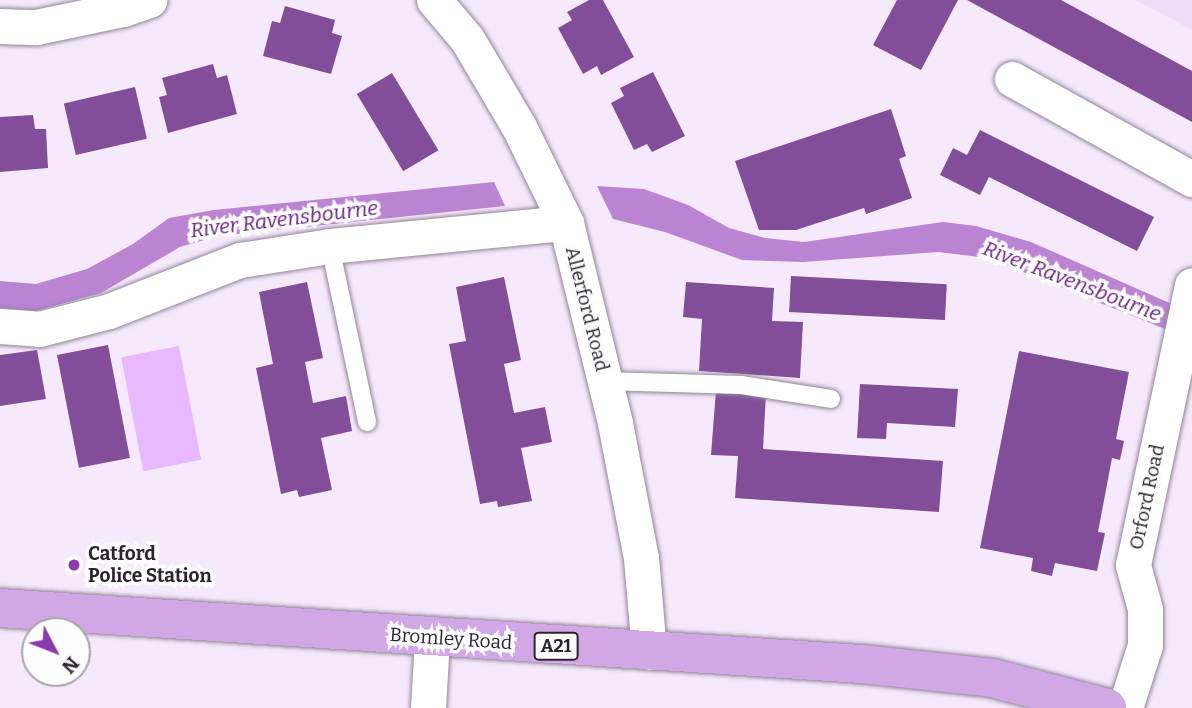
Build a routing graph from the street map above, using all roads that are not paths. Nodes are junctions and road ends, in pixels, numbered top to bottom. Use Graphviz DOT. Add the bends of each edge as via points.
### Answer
graph roads {
  1 [pos="149,0"];
  2 [pos="434,0"];
  3 [pos="0,26"];
  4 [pos="1012,79"];
  5 [pos="1192,179"];
  6 [pos="566,223"];
  7 [pos="330,246"];
  8 [pos="1192,285"];
  9 [pos="0,326"];
  10 [pos="605,381"];
  11 [pos="831,399"];
  12 [pos="367,422"];
  13 [pos="0,608"];
  14 [pos="432,638"];
  15 [pos="649,652"];
  16 [pos="428,708"];
  17 [pos="1107,708"];
  18 [pos="1125,708"];
  1 -- 3 [label="street" via="36,27"];
  2 -- 6 [label="street, Allerford Road" via="467,39 519,127"];
  4 -- 5 [label="street"];
  6 -- 7 [label="street"];
  6 -- 10 [label="street, Allerford Road"];
  7 -- 9 [label="street" via="240,260 109,311 39,329"];
  7 -- 12 [label="lane"];
  8 -- 18 [label="street, Orford Road" via="1133,565 1144,609 1145,645"];
  10 -- 11 [label="lane" via="741,385"];
  10 -- 15 [label="street, Allerford Road" via="640,558"];
  13 -- 14 [label="main road, Bromley Road / A21"];
  14 -- 15 [label="main road, Bromley Road / A21"];
  14 -- 16 [label="street"];
  15 -- 17 [label="main road, Bromley Road / A21" via="954,673 1032,687"];
}
